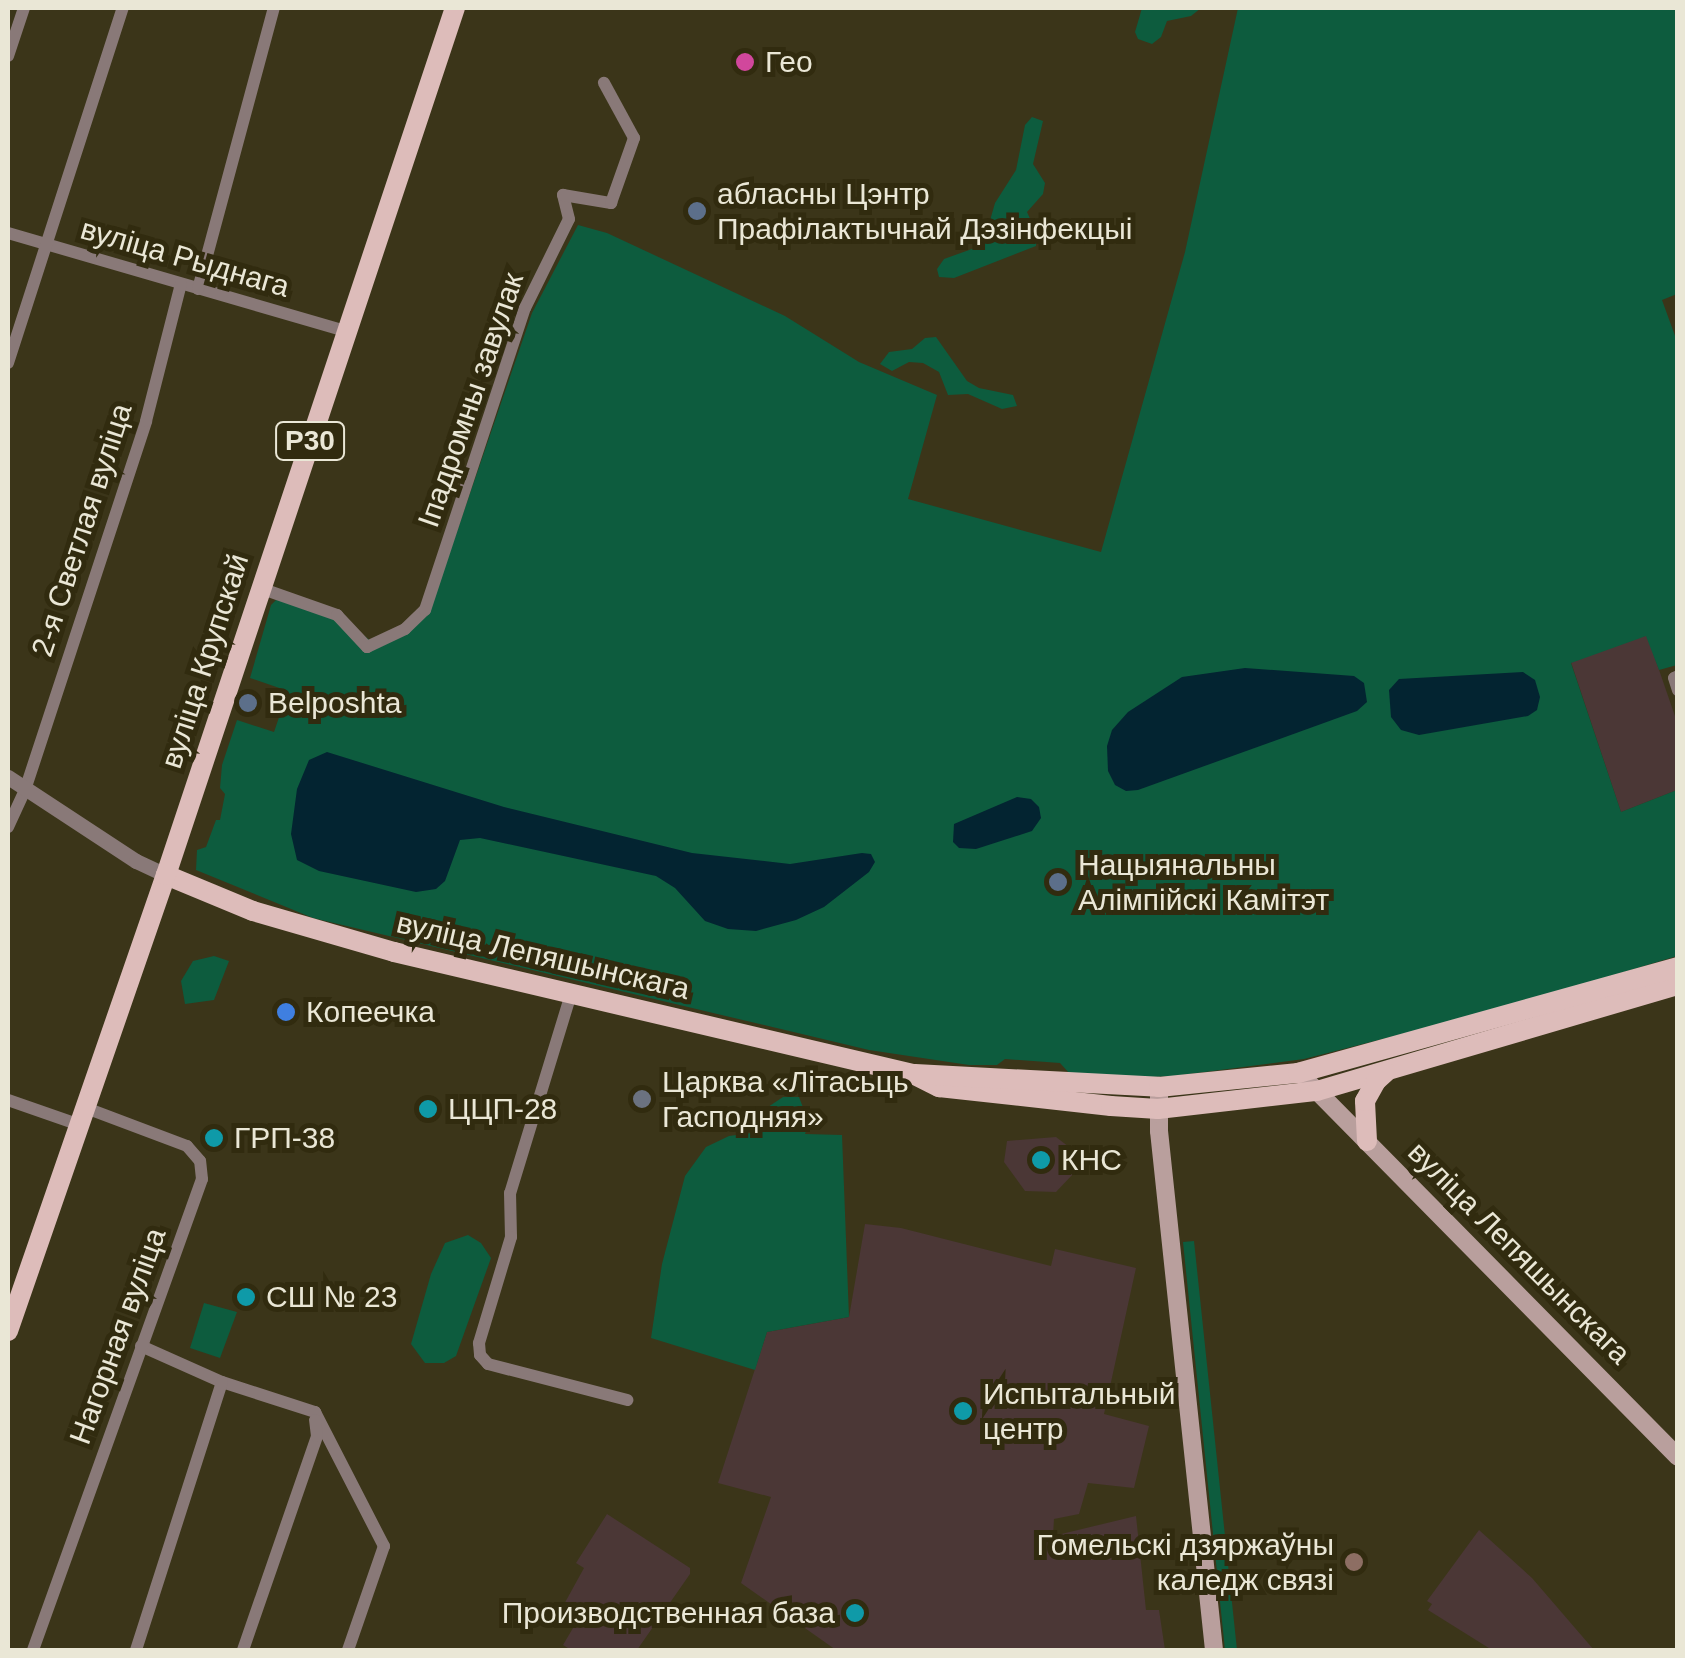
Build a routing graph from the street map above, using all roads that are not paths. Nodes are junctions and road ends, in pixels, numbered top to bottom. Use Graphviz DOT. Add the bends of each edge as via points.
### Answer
graph roads {
  1 [pos="24,8"];
  2 [pos="123,8"];
  3 [pos="274,8"];
  4 [pos="454,8"];
  5 [pos="8,56"];
  6 [pos="604,84"];
  7 [pos="8,233"];
  8 [pos="44,243"];
  9 [pos="181,284"];
  10 [pos="198,288"];
  11 [pos="348,332"];
  12 [pos="8,363"];
  13 [pos="260,588"];
  14 [pos="1678,676"];
  15 [pos="1678,690"];
  16 [pos="8,778"];
  17 [pos="25,790"];
  18 [pos="8,827"];
  19 [pos="166,875"];
  20 [pos="1678,967"];
  21 [pos="1678,986"];
  22 [pos="571,994"];
  23 [pos="1389,1070"];
  24 [pos="1298,1073"];
  25 [pos="1317,1091"];
  26 [pos="1159,1098"];
  27 [pos="8,1100"];
  28 [pos="80,1115"];
  29 [pos="1367,1142"];
  30 [pos="8,1331"];
  31 [pos="141,1346"];
  32 [pos="222,1382"];
  33 [pos="627,1400"];
  34 [pos="315,1412"];
  35 [pos="1678,1457"];
  36 [pos="34,1650"];
  37 [pos="136,1650"];
  38 [pos="242,1650"];
  39 [pos="348,1650"];
  40 [pos="1214,1650"];
  1 -- 5 [label="street"];
  2 -- 8 [label="street"];
  3 -- 10 [label="street"];
  4 -- 11 [label="main road, вуліца Крупскай / Р30"];
  6 -- 13 [label="street, Іпадромны завулак" via="634,138 611,203 563,195 570,219 525,308 425,610 406,629 367,647 338,615"];
  7 -- 8 [label="street, вуліца Рыднага"];
  8 -- 9 [label="street, вуліца Рыднага"];
  8 -- 12 [label="street"];
  9 -- 10 [label="street, вуліца Рыднага"];
  9 -- 17 [label="street, 2-я Светлая вуліца" via="146,420"];
  10 -- 11 [label="street, вуліца Рыднага"];
  11 -- 13 [label="main road, вуліца Крупскай / Р30"];
  13 -- 19 [label="main road, вуліца Крупскай / Р30"];
  14 -- 15 [label="street"];
  16 -- 17 [label="street"];
  17 -- 18 [label="street, 2-я Светлая вуліца"];
  17 -- 19 [label="street"];
  19 -- 22 [label="main road, вуліца Лепяшынскага" via="285,922"];
  19 -- 28 [label="main road, вуліца Крупскай / Р30"];
  20 -- 24 [label="main road"];
  21 -- 23 [label="main road"];
  22 -- 26 [label="main road, вуліца Лепяшынскага" via="914,1074"];
  22 -- 33 [label="street" via="510,1193 511,1237 480,1354 488,1364"];
  23 -- 25 [label="main road"];
  23 -- 29 [label="main road" via="1366,1101"];
  24 -- 25 [label="main road, вуліца Лепяшынскага"];
  24 -- 26 [label="main road, вуліца Лепяшынскага"];
  25 -- 26 [label="main road, вуліца Лепяшынскага"];
  25 -- 29 [label="main road, вуліца Лепяшынскага"];
  26 -- 40 [label="main road"];
  27 -- 28 [label="street"];
  28 -- 30 [label="main road, вуліца Крупскай / Р30"];
  28 -- 31 [label="street, Нагорная вуліца" via="187,1146 200,1160 200,1183"];
  29 -- 35 [label="main road, вуліца Лепяшынскага"];
  31 -- 32 [label="street"];
  31 -- 36 [label="street, Нагорная вуліца"];
  32 -- 34 [label="street"];
  32 -- 37 [label="street"];
  34 -- 38 [label="street" via="317,1436"];
  34 -- 39 [label="street" via="384,1546"];
}
